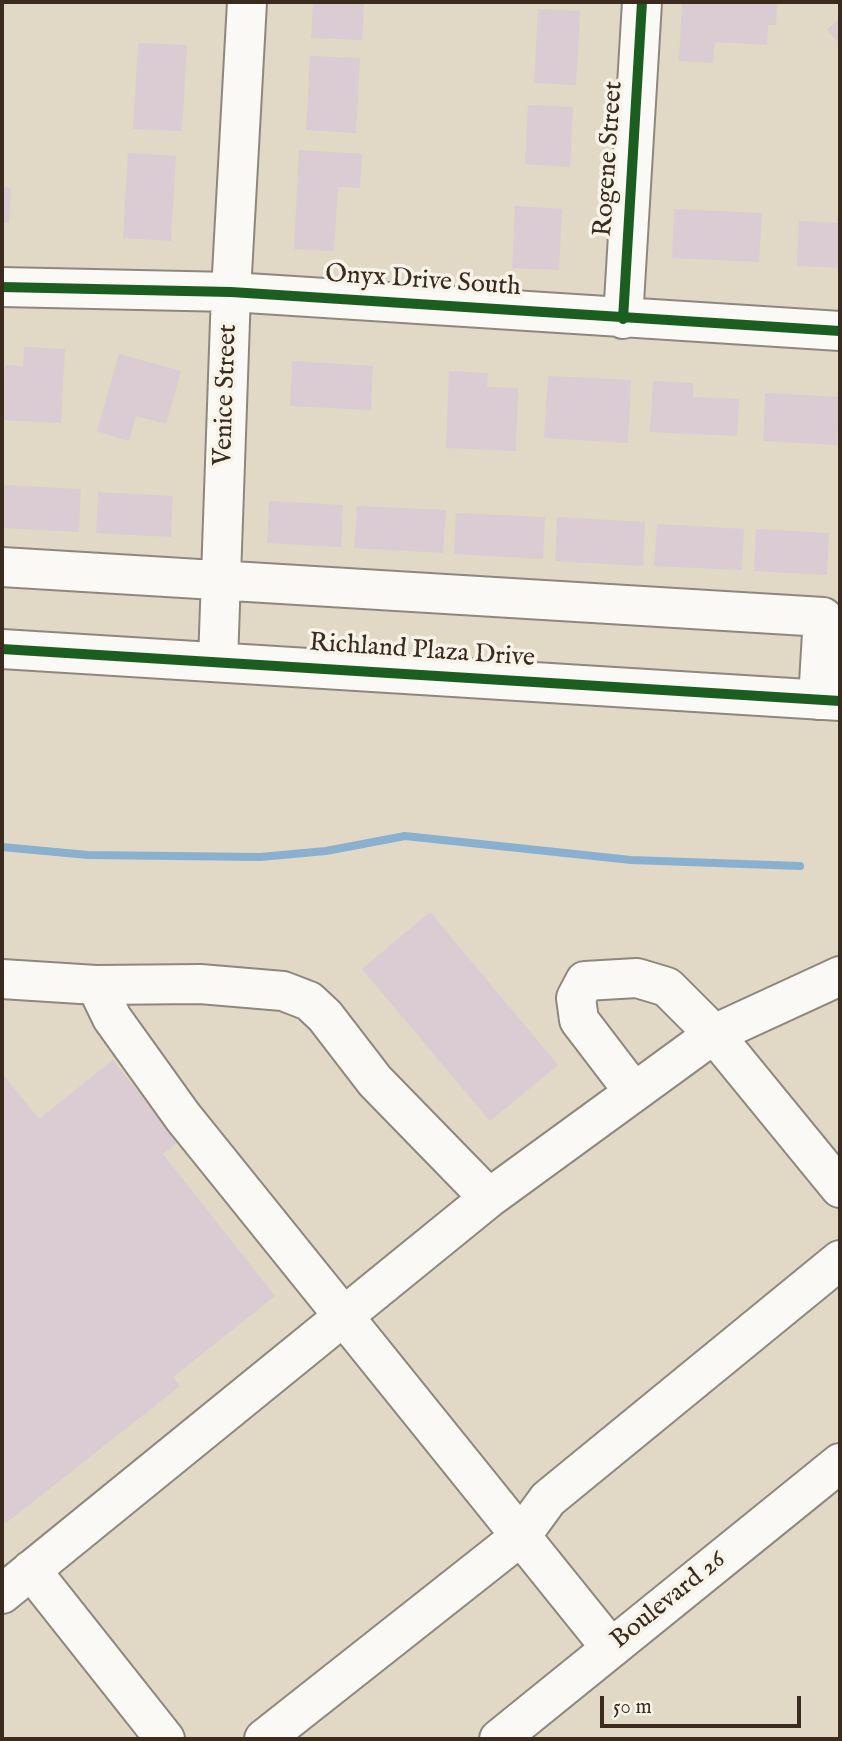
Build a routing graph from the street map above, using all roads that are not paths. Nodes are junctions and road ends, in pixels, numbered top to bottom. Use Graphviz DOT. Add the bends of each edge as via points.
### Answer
graph roads {
  1 [pos="247,2"];
  2 [pos="642,2"];
  3 [pos="2,287"];
  4 [pos="231,292"];
  5 [pos="622,319"];
  6 [pos="840,331"];
  7 [pos="2,567"];
  8 [pos="221,580"];
  9 [pos="2,649"];
  10 [pos="218,662"];
  11 [pos="829,701"];
  12 [pos="840,976"];
  13 [pos="2,979"];
  14 [pos="96,985"];
  15 [pos="714,1034"];
  16 [pos="634,1092"];
  17 [pos="840,1188"];
  18 [pos="489,1198"];
  19 [pos="840,1260"];
  20 [pos="342,1315"];
  21 [pos="840,1463"];
  22 [pos="521,1536"];
  23 [pos="31,1570"];
  24 [pos="2,1594"];
  25 [pos="611,1648"];
  26 [pos="165,1739"];
  27 [pos="264,1739"];
  28 [pos="499,1739"];
  1 -- 4 [label="street, Venice Street"];
  2 -- 5 [label="street, Rogene Street"];
  3 -- 4 [label="street, Onyx Drive South"];
  4 -- 5 [label="street, Onyx Drive South"];
  4 -- 8 [label="street, Venice Street"];
  5 -- 6 [label="street, Onyx Drive South"];
  7 -- 8 [label="street"];
  8 -- 10 [label="street, Venice Street"];
  8 -- 11 [label="street" via="823,617"];
  9 -- 10 [label="street, Richland Plaza Drive"];
  10 -- 11 [label="street, Richland Plaza Drive"];
  12 -- 15 [label="street"];
  13 -- 14 [label="street"];
  14 -- 18 [label="street" via="200,984 283,991 309,1001 375,1081"];
  14 -- 20 [label="street" via="112,1018 183,1116"];
  15 -- 16 [label="street"];
  15 -- 16 [label="street" via="667,988 637,978 585,981 576,998 579,1020"];
  15 -- 17 [label="street"];
  16 -- 18 [label="street"];
  18 -- 20 [label="street"];
  19 -- 22 [label="street" via="548,1499"];
  20 -- 22 [label="street"];
  20 -- 23 [label="street"];
  21 -- 25 [label="street, Boulevard 26"];
  22 -- 25 [label="street"];
  22 -- 27 [label="street"];
  23 -- 24 [label="street"];
  23 -- 26 [label="street"];
  25 -- 28 [label="street, Boulevard 26"];
}
